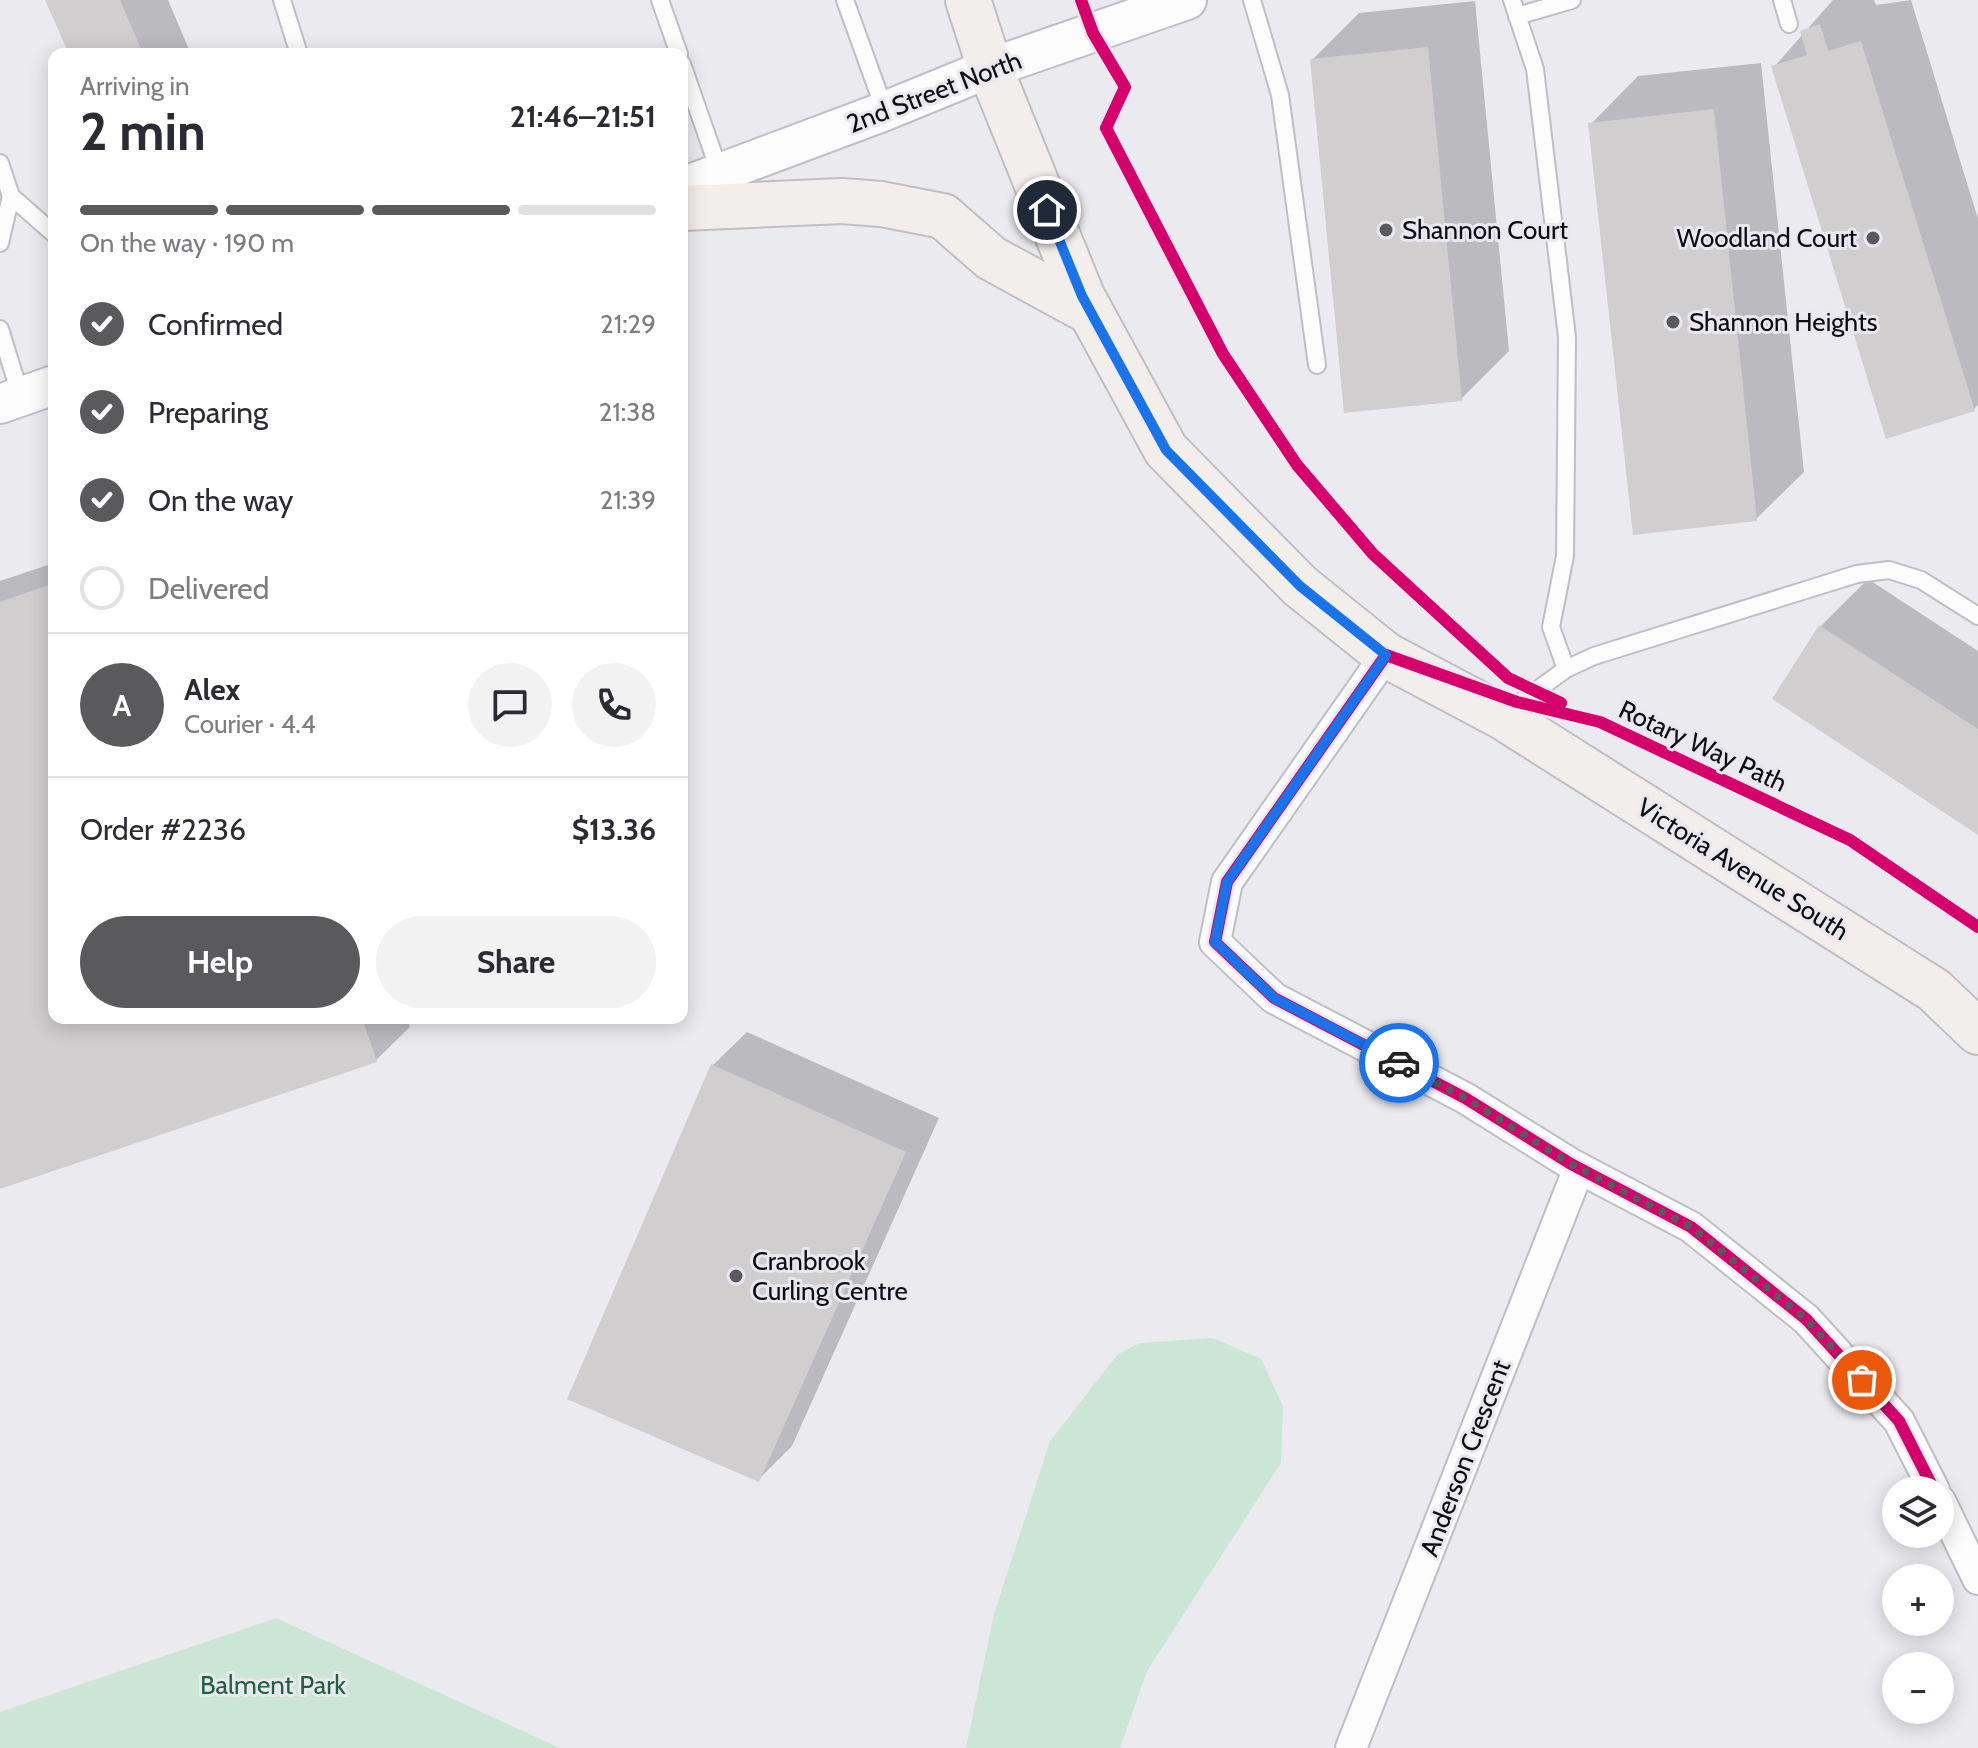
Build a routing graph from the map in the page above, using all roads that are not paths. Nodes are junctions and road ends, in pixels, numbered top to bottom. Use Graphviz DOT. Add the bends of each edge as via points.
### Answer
graph roads {
  1 [pos="282,0"];
  2 [pos="660,0"];
  3 [pos="845,0"];
  4 [pos="968,0"];
  5 [pos="1187,0"];
  6 [pos="1252,0"];
  7 [pos="1572,0"];
  8 [pos="1782,0"];
  9 [pos="1514,8"];
  10 [pos="1789,24"];
  11 [pos="297,48"];
  12 [pos="677,48"];
  13 [pos="990,68"];
  14 [pos="688,81"];
  15 [pos="885,111"];
  16 [pos="0,163"];
  17 [pos="720,173"];
  18 [pos="688,185"];
  19 [pos="11,196"];
  20 [pos="688,208"];
  21 [pos="48,229"];
  22 [pos="0,243"];
  23 [pos="1090,312"];
  24 [pos="0,329"];
  25 [pos="1317,365"];
  26 [pos="25,395"];
  27 [pos="1978,616"];
  28 [pos="1386,655"];
  29 [pos="1566,669"];
  30 [pos="1501,716"];
  31 [pos="1978,1032"];
  32 [pos="1579,1168"];
  33 [pos="1927,1476"];
  34 [pos="1954,1530"];
  35 [pos="1978,1579"];
  36 [pos="1351,1748"];
  1 -- 11 [label="lane"];
  2 -- 12 [label="lane"];
  3 -- 15 [label="lane"];
  4 -- 13 [label="main road, Victoria Avenue South"];
  5 -- 13 [label="street, 2nd Street North"];
  6 -- 25 [label="lane" via="1280,95"];
  7 -- 9 [label="lane"];
  8 -- 10 [label="lane"];
  9 -- 29 [label="lane" via="1535,69 1567,337 1565,556 1551,627"];
  13 -- 15 [label="street, 2nd Street North"];
  13 -- 23 [label="main road, Victoria Avenue South"];
  14 -- 17 [label="lane"];
  15 -- 17 [label="street, 2nd Street North"];
  16 -- 19 [label="lane"];
  17 -- 18 [label="street, 2nd Street North"];
  19 -- 21 [label="lane"];
  19 -- 22 [label="lane"];
  20 -- 23 [label="main road" via="842,201 943,216 991,258"];
  23 -- 28 [label="main road, Victoria Avenue South" via="1166,450 1300,586"];
  24 -- 26 [label="lane"];
  27 -- 29 [label="lane" via="1921,580 1889,570 1857,574"];
  28 -- 30 [label="main road, Victoria Avenue South"];
  28 -- 32 [label="street" via="1227,882 1215,942 1274,998 1465,1098"];
  29 -- 30 [label="lane"];
  30 -- 31 [label="main road, Victoria Avenue South" via="1934,990"];
  32 -- 33 [label="street" via="1691,1227 1806,1319 1899,1421"];
  32 -- 36 [label="street, Anderson Crescent"];
  34 -- 35 [label="street"];
}
